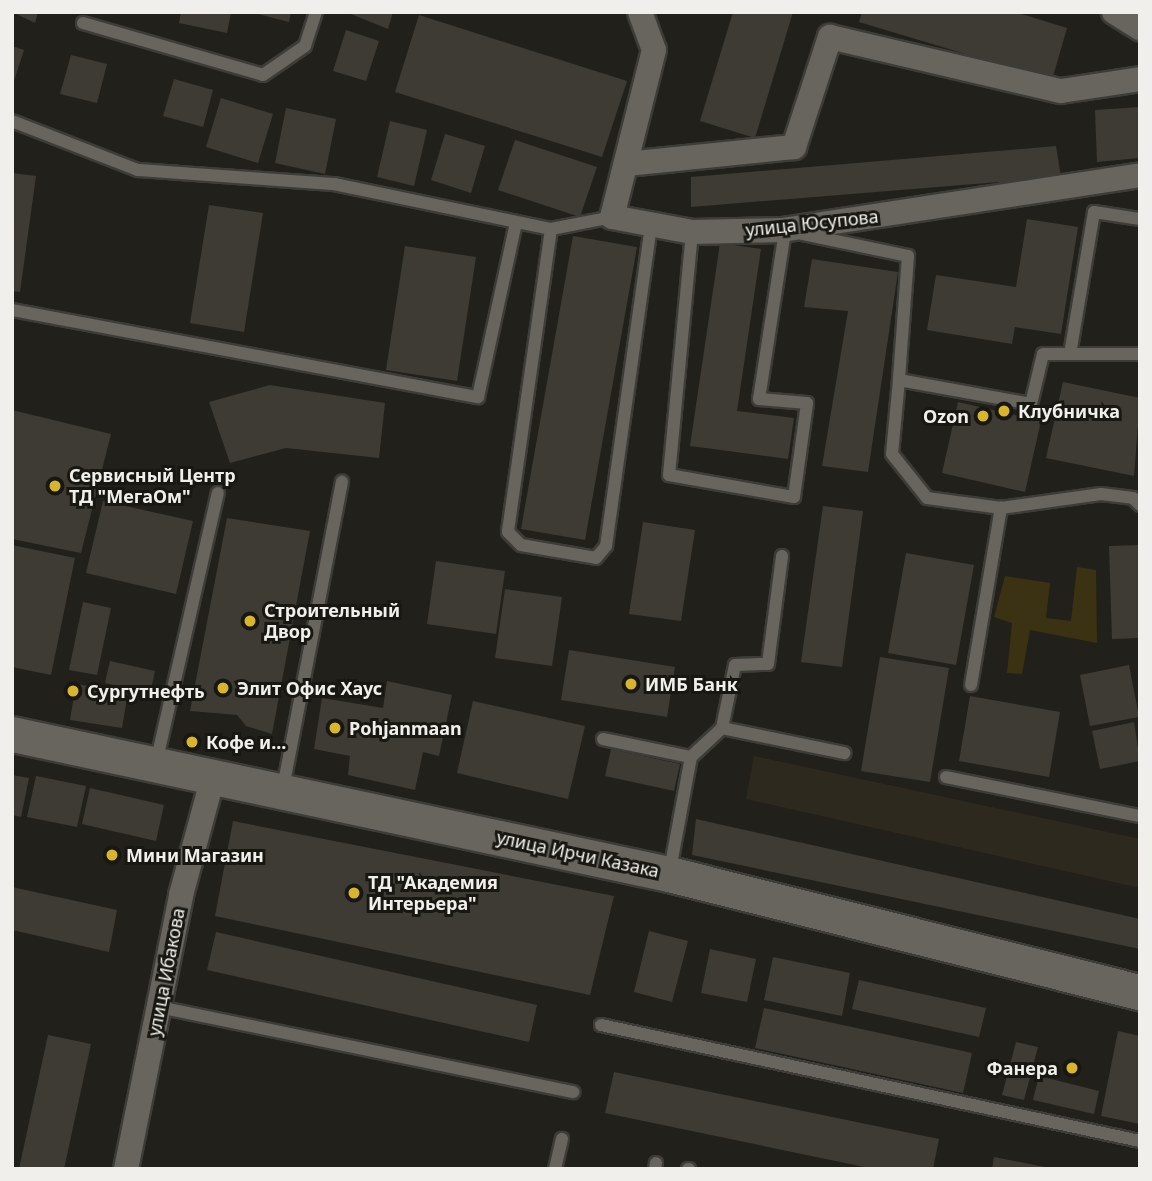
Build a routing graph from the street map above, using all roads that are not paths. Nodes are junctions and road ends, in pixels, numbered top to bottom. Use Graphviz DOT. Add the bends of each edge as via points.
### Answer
graph roads {
  1 [pos="316,12"];
  2 [pos="640,12"];
  3 [pos="1114,12"];
  4 [pos="83,23"];
  5 [pos="1140,28"];
  6 [pos="1140,79"];
  7 [pos="12,121"];
  8 [pos="626,164"];
  9 [pos="1140,175"];
  10 [pos="612,217"];
  11 [pos="1140,219"];
  12 [pos="516,222"];
  13 [pos="651,224"];
  14 [pos="551,229"];
  15 [pos="782,230"];
  16 [pos="692,232"];
  17 [pos="12,310"];
  18 [pos="1070,354"];
  19 [pos="1140,354"];
  20 [pos="900,380"];
  21 [pos="342,482"];
  22 [pos="218,494"];
  23 [pos="1140,505"];
  24 [pos="1001,508"];
  25 [pos="782,556"];
  26 [pos="971,685"];
  27 [pos="722,728"];
  28 [pos="12,734"];
  29 [pos="603,739"];
  30 [pos="844,753"];
  31 [pos="691,757"];
  32 [pos="156,766"];
  33 [pos="213,777"];
  34 [pos="946,777"];
  35 [pos="282,792"];
  36 [pos="1140,816"];
  37 [pos="670,874"];
  38 [pos="1140,992"];
  39 [pos="159,1007"];
  40 [pos="601,1025"];
  41 [pos="573,1092"];
  42 [pos="562,1139"];
  43 [pos="1140,1141"];
  44 [pos="126,1169"];
  45 [pos="555,1169"];
  1 -- 4 [label="lane" via="305,46 263,75"];
  2 -- 8 [label="street" via="654,50"];
  3 -- 5 [label="street"];
  6 -- 8 [label="street" via="1062,91 830,37 794,147"];
  7 -- 12 [label="lane" via="138,170 334,184"];
  8 -- 10 [label="street"];
  9 -- 15 [label="street, улица Юсупова"];
  10 -- 13 [label="street, улица Юсупова"];
  10 -- 14 [label="lane"];
  11 -- 18 [label="lane" via="1094,212"];
  12 -- 14 [label="lane"];
  12 -- 17 [label="lane" via="478,397"];
  13 -- 14 [label="lane" via="606,546 596,558 521,545 508,532"];
  13 -- 16 [label="street, улица Юсупова"];
  15 -- 16 [label="street, улица Юсупова"];
  15 -- 16 [label="lane" via="759,399 807,402 794,497 669,475"];
  15 -- 20 [label="lane" via="908,256"];
  18 -- 19 [label="lane"];
  18 -- 20 [label="lane" via="1043,354 1031,404"];
  20 -- 24 [label="lane" via="892,454 927,498"];
  21 -- 35 [label="lane"];
  22 -- 32 [label="lane"];
  23 -- 24 [label="lane" via="1133,498 1101,494"];
  24 -- 26 [label="lane"];
  25 -- 27 [label="lane" via="768,664 735,665"];
  27 -- 30 [label="lane"];
  27 -- 31 [label="lane"];
  28 -- 32 [label="main road, улица Ирчи Казака"];
  29 -- 31 [label="lane"];
  31 -- 37 [label="lane"];
  32 -- 33 [label="main road, улица Ирчи Казака"];
  33 -- 35 [label="main road, улица Ирчи Казака"];
  33 -- 39 [label="street, улица Ибакова"];
  34 -- 36 [label="lane"];
  35 -- 37 [label="main road, улица Ирчи Казака"];
  37 -- 38 [label="main road, улица Ирчи Казака"];
  39 -- 41 [label="lane"];
  39 -- 44 [label="street, улица Ибакова"];
  40 -- 43 [label="lane"];
  42 -- 45 [label="lane"];
}
